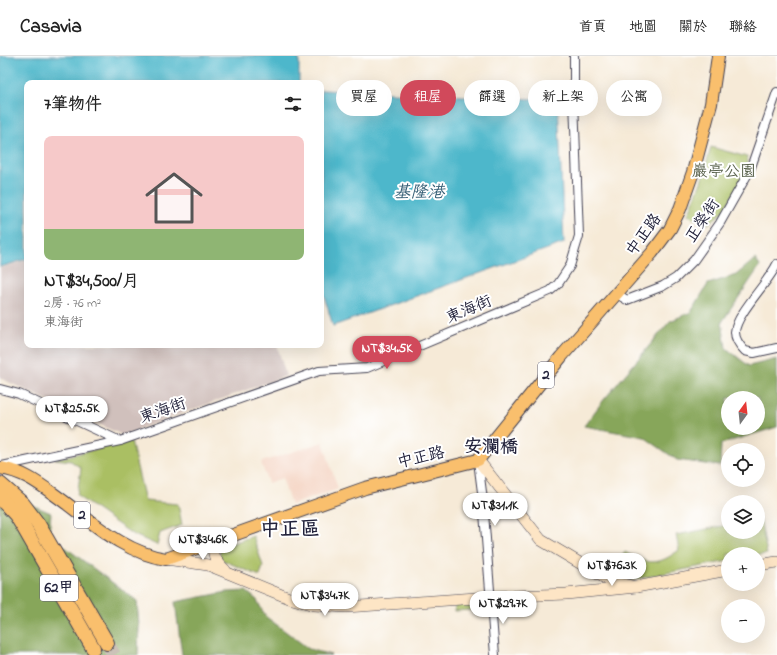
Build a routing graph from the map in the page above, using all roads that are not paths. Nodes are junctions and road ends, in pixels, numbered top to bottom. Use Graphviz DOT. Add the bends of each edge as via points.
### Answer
graph roads {
  1 [pos="574,56"];
  2 [pos="718,56"];
  3 [pos="777,92"];
  4 [pos="777,264"];
  5 [pos="618,294"];
  6 [pos="777,348"];
  7 [pos="0,389"];
  8 [pos="19,394"];
  9 [pos="0,396"];
  10 [pos="89,427"];
  11 [pos="120,441"];
  12 [pos="90,448"];
  13 [pos="478,460"];
  14 [pos="0,467"];
  15 [pos="0,484"];
  16 [pos="0,498"];
  17 [pos="217,540"];
  18 [pos="166,559"];
  19 [pos="777,562"];
  20 [pos="765,564"];
  21 [pos="721,571"];
  22 [pos="229,574"];
  23 [pos="600,575"];
  24 [pos="636,587"];
  25 [pos="594,592"];
  26 [pos="491,597"];
  27 [pos="107,643"];
  28 [pos="93,648"];
  29 [pos="495,655"];
  1 -- 11 [label="street, 東海街" via="579,236 570,266 550,291 367,368 319,371"];
  2 -- 5 [label="main road, 中正路 / 2" via="708,115 680,209 670,229"];
  3 -- 5 [label="street, 正榮街" via="750,170 720,223 685,271 663,286 627,300"];
  4 -- 6 [label="street" via="772,276 738,322 735,333 738,343 745,351 754,353"];
  5 -- 13 [label="main road, 中正路 / 2" via="561,357"];
  7 -- 8 [label="street"];
  8 -- 9 [label="street"];
  8 -- 10 [label="street"];
  10 -- 11 [label="street"];
  10 -- 12 [label="street" via="93,431 94,439"];
  11 -- 12 [label="street, 東海街"];
  12 -- 14 [label="street, 東海街"];
  13 -- 17 [label="main road, 中正路" via="365,488"];
  13 -- 23 [label="street" via="541,540"];
  13 -- 26 [label="street"];
  14 -- 18 [label="main road, 2" via="26,475 127,546"];
  15 -- 27 [label="highway, 62甲" via="23,504 38,524"];
  16 -- 28 [label="highway, 62甲" via="16,515"];
  17 -- 18 [label="main road, 中正路"];
  17 -- 22 [label="street" via="213,547 213,555"];
  18 -- 22 [label="street" via="208,565"];
  19 -- 20 [label="street"];
  21 -- 24 [label="street"];
  22 -- 26 [label="street" via="314,605 346,607"];
  23 -- 24 [label="street" via="610,581"];
  23 -- 25 [label="street" via="601,585"];
  24 -- 25 [label="street"];
  25 -- 26 [label="street"];
  26 -- 29 [label="street"];
}
